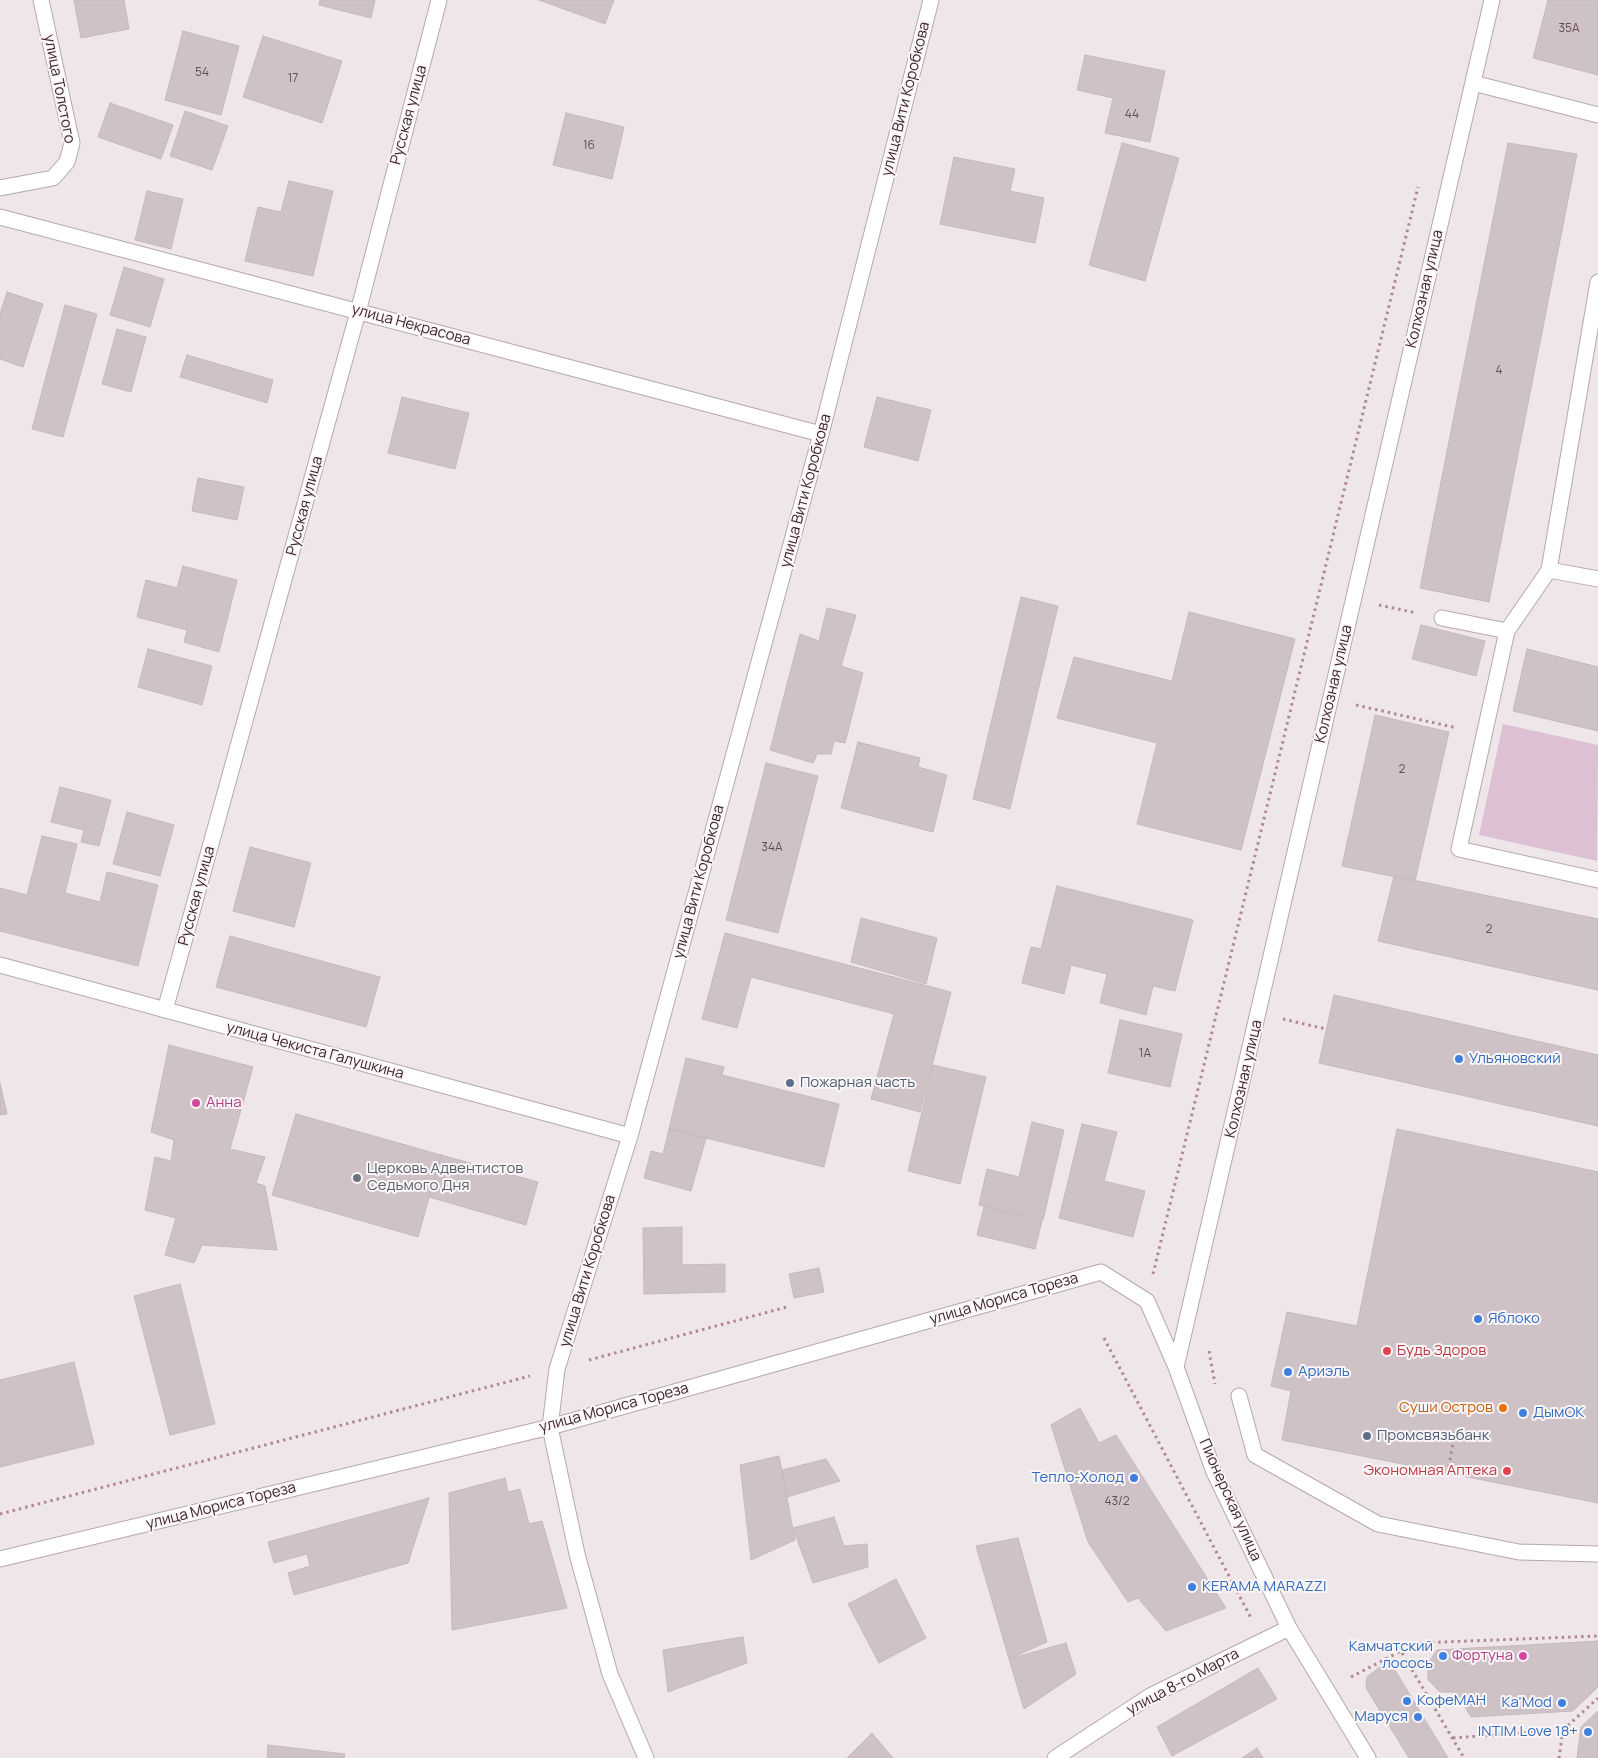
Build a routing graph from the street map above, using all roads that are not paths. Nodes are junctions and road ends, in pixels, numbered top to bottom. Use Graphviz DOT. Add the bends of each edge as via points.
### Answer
graph roads {
  1 [pos="41,0"];
  2 [pos="439,0"];
  3 [pos="930,0"];
  4 [pos="1492,0"];
  5 [pos="1473,83"];
  6 [pos="1598,115"];
  7 [pos="0,188"];
  8 [pos="0,217"];
  9 [pos="1598,282"];
  10 [pos="358,312"];
  11 [pos="821,434"];
  12 [pos="1549,570"];
  13 [pos="1598,579"];
  14 [pos="1442,618"];
  15 [pos="1507,631"];
  16 [pos="1598,880"];
  17 [pos="0,965"];
  18 [pos="165,1010"];
  19 [pos="630,1136"];
  20 [pos="1176,1368"];
  21 [pos="1239,1396"];
  22 [pos="550,1427"];
  23 [pos="1598,1554"];
  24 [pos="0,1559"];
  25 [pos="1289,1628"];
  26 [pos="646,1758"];
  27 [pos="1055,1758"];
  28 [pos="1368,1758"];
  1 -- 7 [label="street, улица Толстого" via="72,143 66,162 53,178"];
  2 -- 10 [label="street, Русская улица"];
  3 -- 11 [label="street, улица Вити Коробкова"];
  4 -- 5 [label="street, Колхозная улица"];
  5 -- 6 [label="street"];
  5 -- 20 [label="street, Колхозная улица"];
  8 -- 10 [label="street, улица Некрасова"];
  9 -- 12 [label="street"];
  10 -- 11 [label="street, улица Некрасова"];
  10 -- 18 [label="street, Русская улица"];
  11 -- 19 [label="street, улица Вити Коробкова"];
  12 -- 13 [label="street"];
  12 -- 15 [label="street"];
  14 -- 15 [label="street"];
  15 -- 16 [label="street" via="1459,849"];
  17 -- 18 [label="street, улица Чекиста Галушкина"];
  18 -- 19 [label="street, улица Чекиста Галушкина"];
  19 -- 22 [label="street, улица Вити Коробкова" via="557,1369"];
  20 -- 22 [label="street, улица Мориса Тореза" via="1147,1301 1102,1272"];
  20 -- 25 [label="street, Пионерская улица" via="1214,1472"];
  21 -- 23 [label="street" via="1255,1455 1378,1524 1519,1552"];
  22 -- 24 [label="street, улица Мориса Тореза"];
  22 -- 26 [label="street, улица Вити Коробкова" via="578,1554 610,1674"];
  25 -- 27 [label="street, улица 8-го Марта" via="1150,1696"];
  25 -- 28 [label="street, Пионерская улица"];
}
